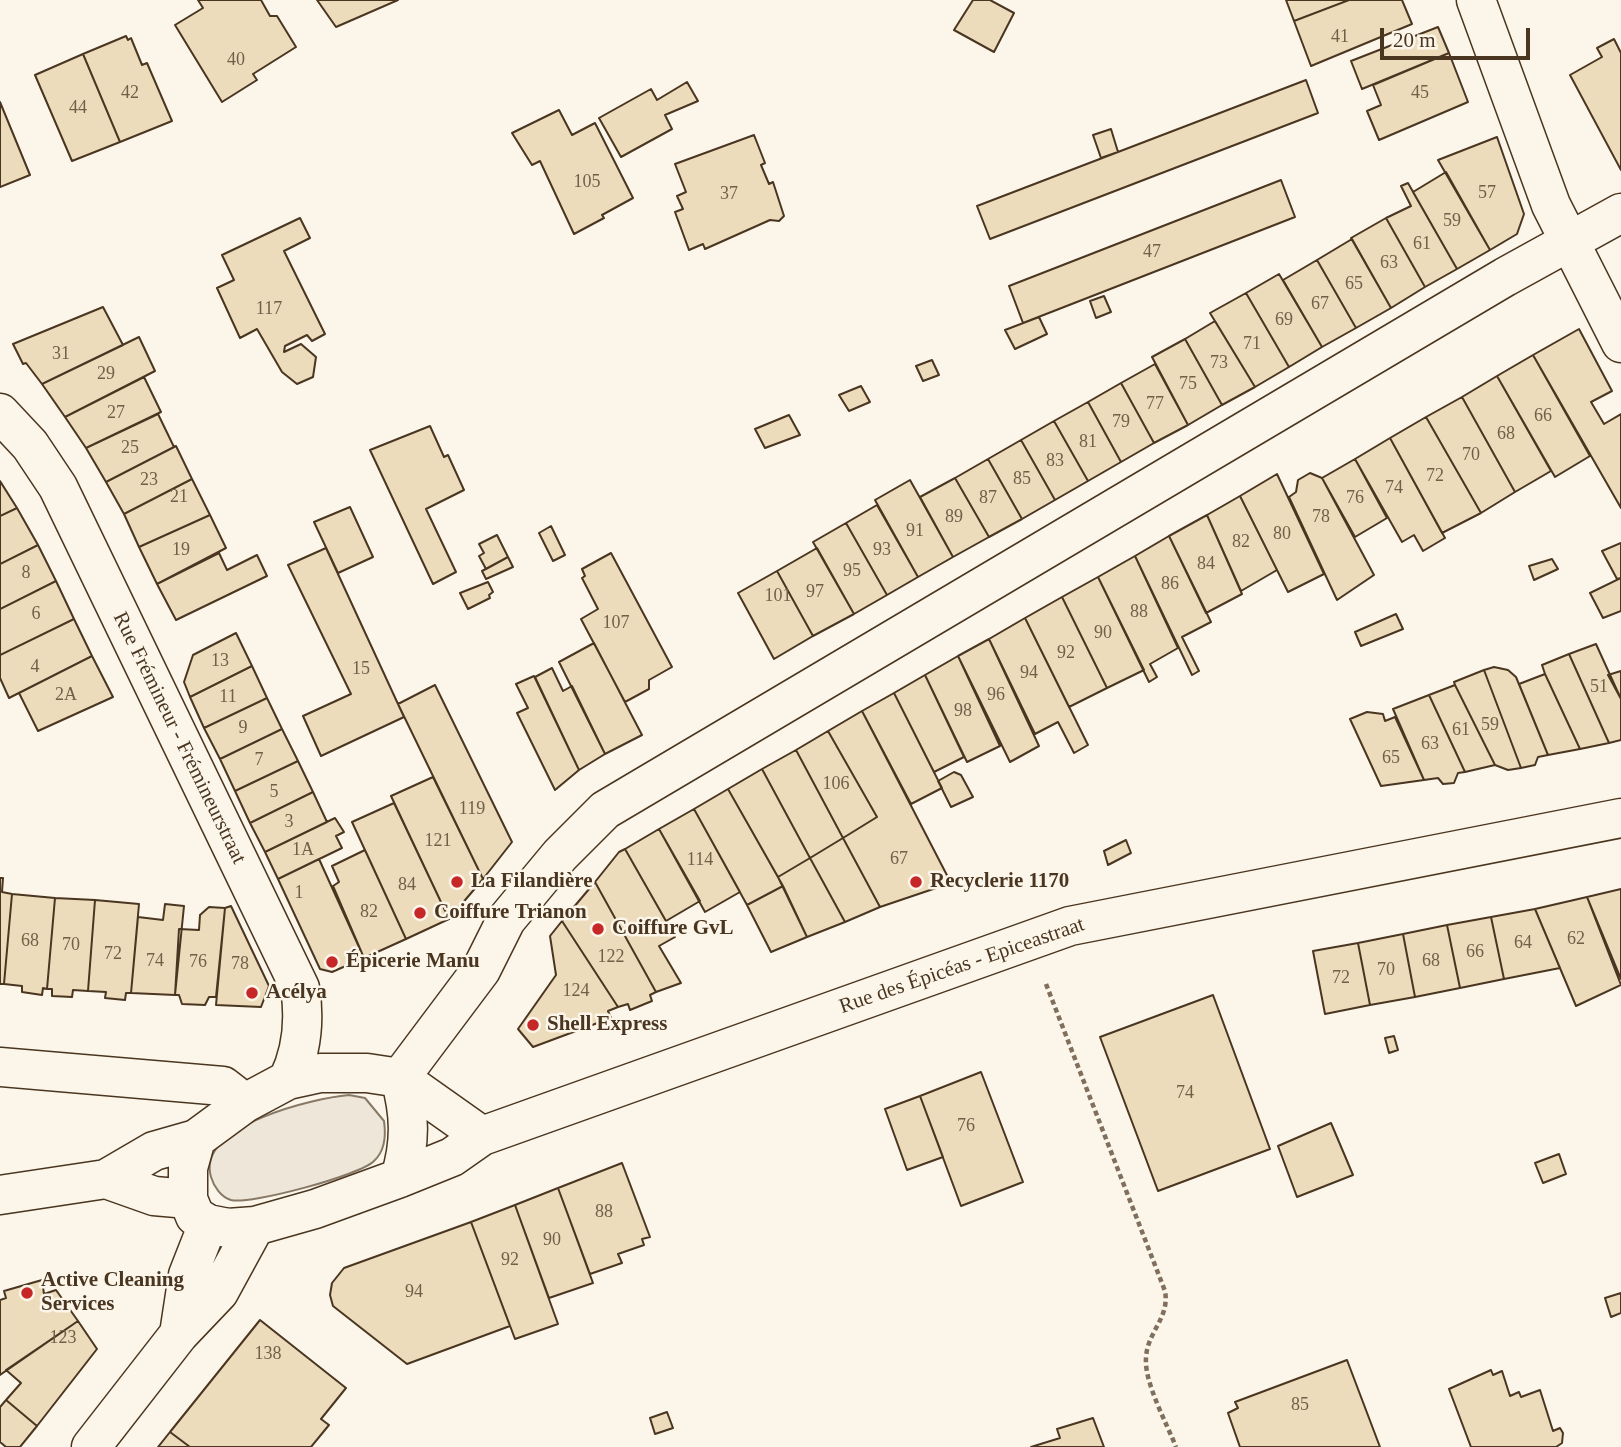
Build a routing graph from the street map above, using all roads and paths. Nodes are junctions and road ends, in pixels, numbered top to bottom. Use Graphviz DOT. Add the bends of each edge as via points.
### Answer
graph roads {
  1 [pos="1476,0"];
  2 [pos="1621,213"];
  3 [pos="1569,241"];
  4 [pos="1621,343"];
  5 [pos="0,412"];
  6 [pos="1621,818"];
  7 [pos="1050,996"];
  8 [pos="0,1067"];
  9 [pos="400,1078"];
  10 [pos="288,1080"];
  11 [pos="245,1103"];
  12 [pos="482,1136"];
  13 [pos="196,1139"];
  14 [pos="400,1178"];
  15 [pos="106,1179"];
  16 [pos="0,1195"];
  17 [pos="198,1211"];
  18 [pos="255,1226"];
  19 [pos="179,1334"];
  20 [pos="91,1447"];
  21 [pos="1176,1447"];
  1 -- 3 [label="street" via="1550,205"];
  2 -- 3 [label="street"];
  3 -- 4 [label="street"];
  3 -- 9 [label="street" via="605,810 506,920 481,970"];
  5 -- 10 [label="street, Rue Frémineur - Frémineurstraat" via="58,486 300,988 301,1033"];
  6 -- 12 [label="street, Rue des Épicéas - Epiceastraat" via="1070,926"];
  7 -- 21 [label="path" via="1165,1291 1167,1309 1151,1337 1146,1369"];
  8 -- 11 [label="street" via="223,1086"];
  9 -- 10 [label="street" via="320,1073"];
  9 -- 12 [label="street"];
  9 -- 14 [label="street" via="408,1110 409,1149"];
  10 -- 11 [label="street"];
  11 -- 13 [label="street"];
  12 -- 14 [label="street, Rue des Épicéas - Epiceastraat" via="452,1157"];
  13 -- 15 [label="street" via="154,1151"];
  13 -- 17 [label="street" via="188,1168"];
  14 -- 18 [label="street, Rue des Épicéas - Epiceastraat"];
  15 -- 16 [label="street"];
  15 -- 17 [label="street, Rue des Épicéas - Epiceastraat"];
  17 -- 18 [label="street, Rue des Épicéas - Epiceastraat" via="228,1228"];
  17 -- 19 [label="street"];
  18 -- 19 [label="street" via="219,1292"];
  19 -- 20 [label="street"];
}
